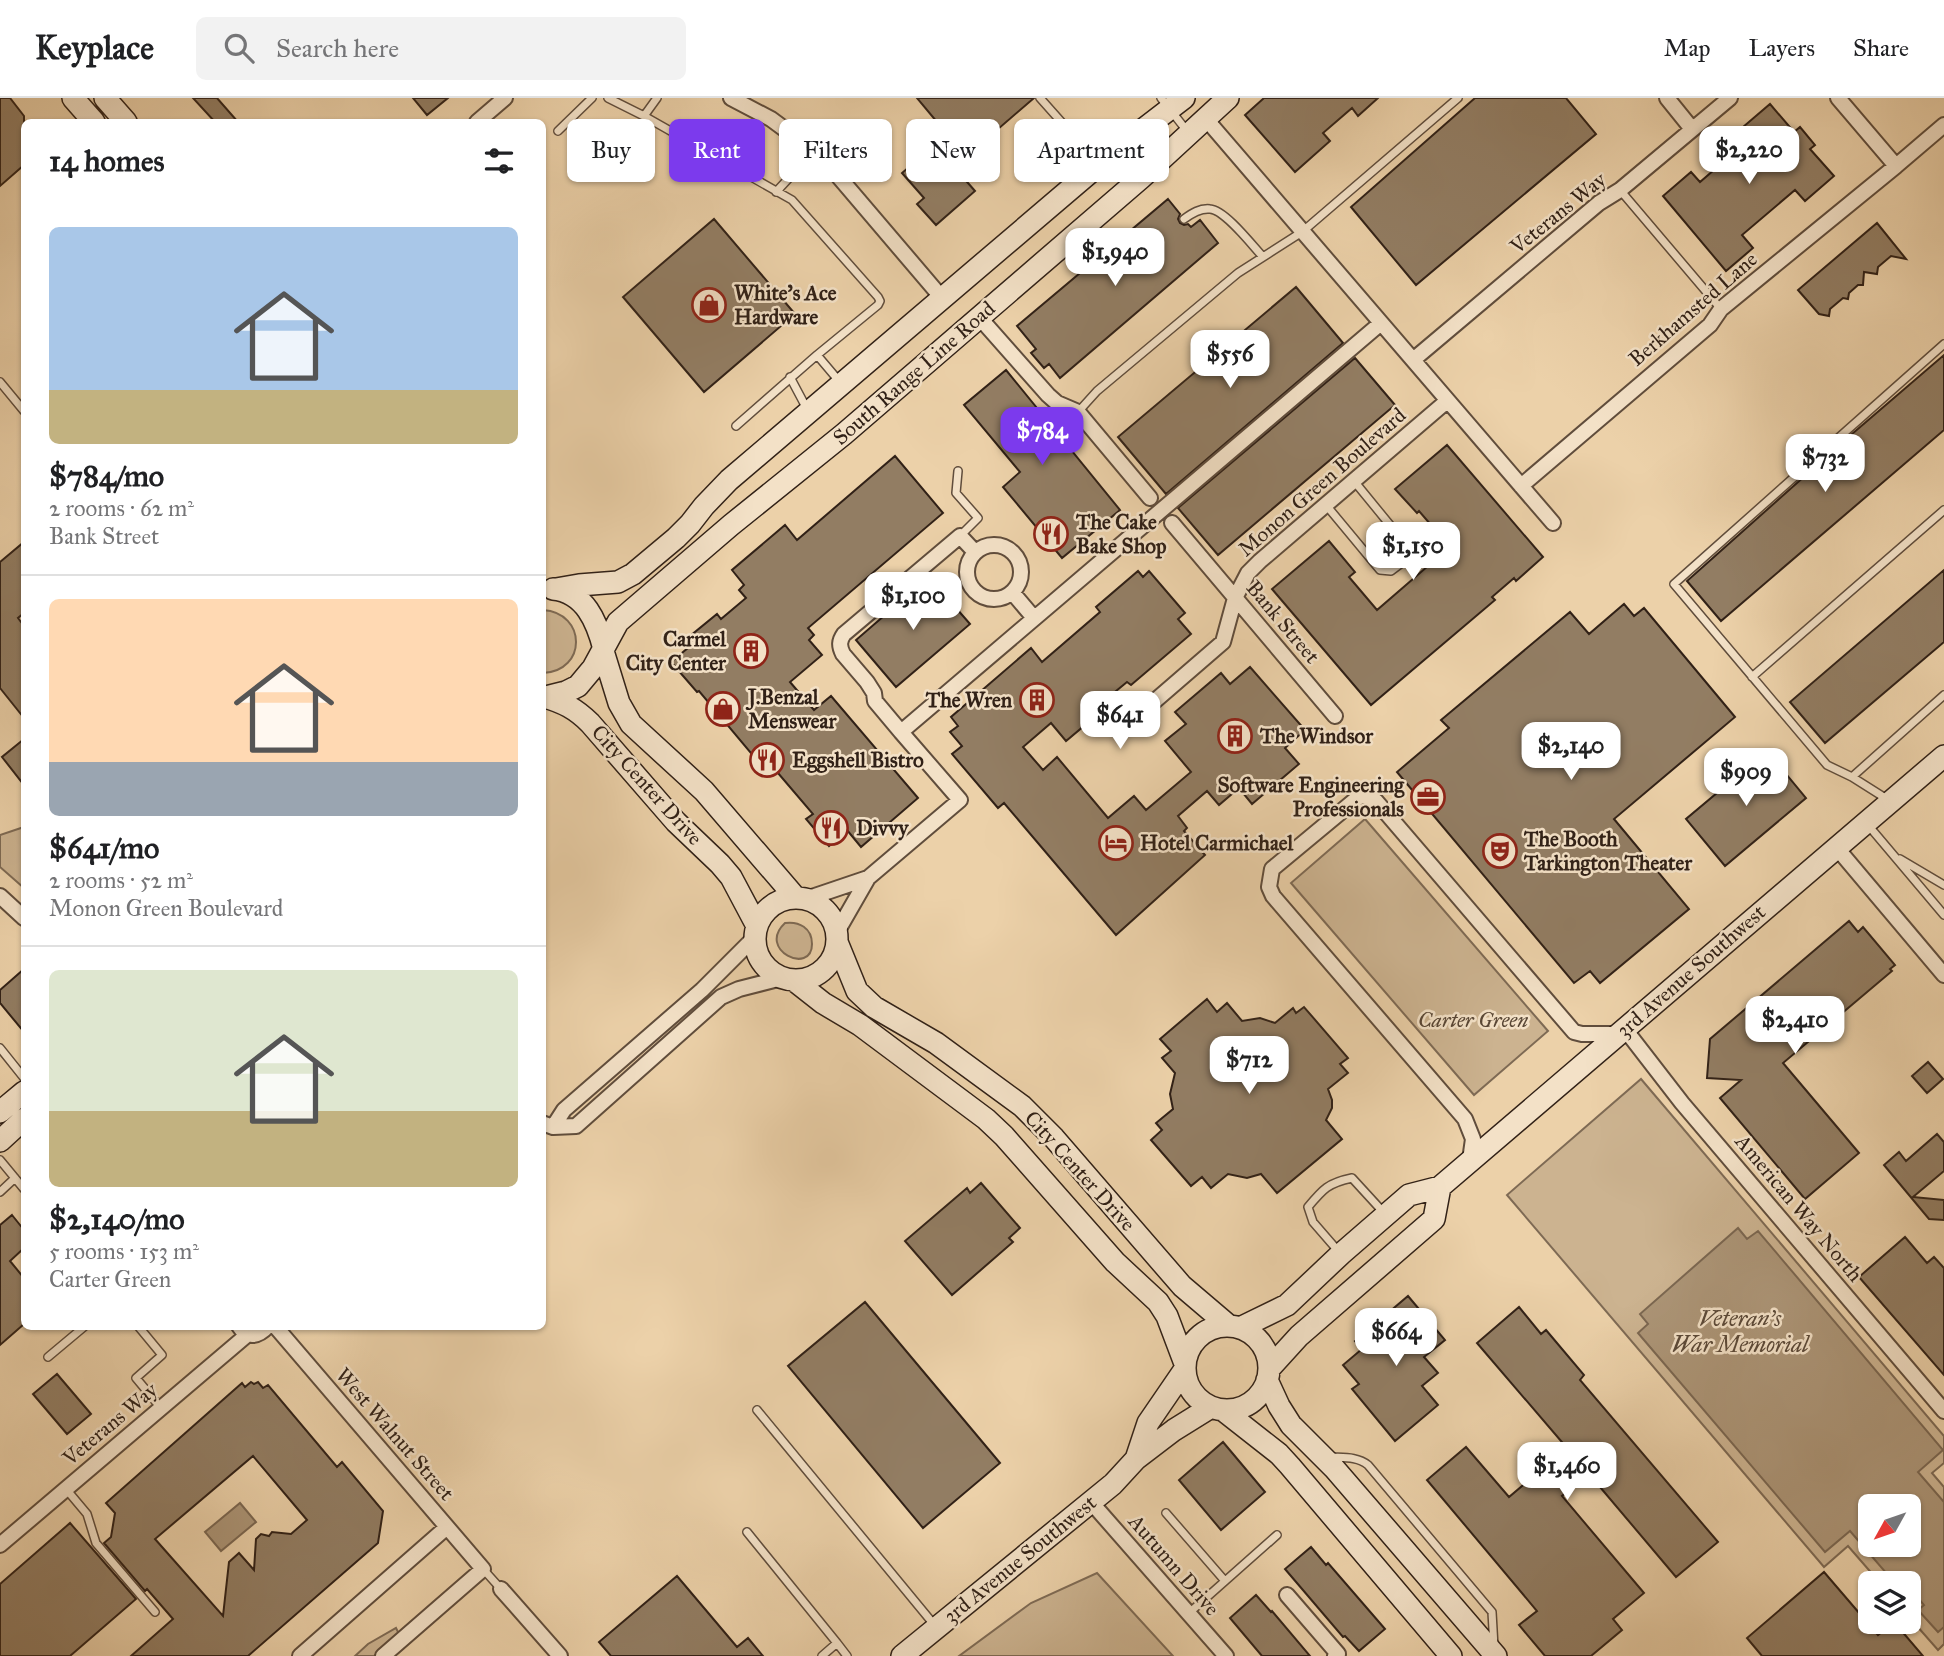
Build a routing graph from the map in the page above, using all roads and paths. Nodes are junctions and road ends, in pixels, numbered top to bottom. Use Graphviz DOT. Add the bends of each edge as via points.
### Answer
graph roads {
  1 [pos="73,98"];
  2 [pos="105,98"];
  3 [pos="505,98"];
  4 [pos="592,98"];
  5 [pos="608,98"];
  6 [pos="657,98"];
  7 [pos="731,98"];
  8 [pos="1040,98"];
  9 [pos="1228,98"];
  10 [pos="1458,98"];
  11 [pos="1667,98"];
  12 [pos="1730,98"];
  13 [pos="1838,98"];
  14 [pos="1171,102"];
  15 [pos="647,118"];
  16 [pos="91,119"];
  17 [pos="123,119"];
  18 [pos="480,119"];
  19 [pos="1058,119"];
  20 [pos="1152,119"];
  21 [pos="1206,119"];
  22 [pos="779,125"];
  23 [pos="1944,125"];
  24 [pos="1692,129"];
  25 [pos="558,131"];
  26 [pos="1189,134"];
  27 [pos="1896,166"];
  28 [pos="785,182"];
  29 [pos="843,182"];
  30 [pos="1079,182"];
  31 [pos="1620,190"];
  32 [pos="776,192"];
  33 [pos="1184,219"];
  34 [pos="1301,232"];
  35 [pos="1263,257"];
  36 [pos="942,298"];
  37 [pos="1721,309"];
  38 [pos="979,317"];
  39 [pos="1381,323"];
  40 [pos="1944,344"];
  41 [pos="817,355"];
  42 [pos="1413,360"];
  43 [pos="790,377"];
  44 [pos="0,382"];
  45 [pos="841,384"];
  46 [pos="1447,401"];
  47 [pos="21,407"];
  48 [pos="809,412"];
  49 [pos="1078,412"];
  50 [pos="736,426"];
  51 [pos="958,471"];
  52 [pos="1354,480"];
  53 [pos="1521,486"];
  54 [pos="1150,498"];
  55 [pos="1325,505"];
  56 [pos="1944,510"];
  57 [pos="1172,523"];
  58 [pos="1553,523"];
  59 [pos="960,536"];
  60 [pos="975,552"];
  61 [pos="548,589"];
  62 [pos="1012,592"];
  63 [pos="1235,598"];
  64 [pos="1034,618"];
  65 [pos="603,650"];
  66 [pos="1752,677"];
  67 [pos="1944,695"];
  68 [pos="546,697"];
  69 [pos="546,699"];
  70 [pos="1335,716"];
  71 [pos="1127,725"];
  72 [pos="901,732"];
  73 [pos="1944,756"];
  74 [pos="1852,777"];
  75 [pos="1890,801"];
  76 [pos="1865,822"];
  77 [pos="1836,847"];
  78 [pos="1894,856"];
  79 [pos="868,877"];
  80 [pos="1944,885"];
  81 [pos="801,899"];
  82 [pos="3,904"];
  83 [pos="1944,915"];
  84 [pos="21,916"];
  85 [pos="756,932"];
  86 [pos="837,937"];
  87 [pos="1944,975"];
  88 [pos="789,979"];
  89 [pos="1621,1031"];
  90 [pos="0,1048"];
  91 [pos="21,1074"];
  92 [pos="21,1094"];
  93 [pos="0,1112"];
  94 [pos="21,1122"];
  95 [pos="548,1125"];
  96 [pos="0,1141"];
  97 [pos="0,1160"];
  98 [pos="1471,1160"];
  99 [pos="15,1178"];
  100 [pos="21,1185"];
  101 [pos="1440,1187"];
  102 [pos="0,1192"];
  103 [pos="1385,1215"];
  104 [pos="1341,1254"];
  105 [pos="1234,1327"];
  106 [pos="80,1330"];
  107 [pos="141,1330"];
  108 [pos="264,1330"];
  109 [pos="278,1330"];
  110 [pos="243,1331"];
  111 [pos="48,1357"];
  112 [pos="1184,1365"];
  113 [pos="1268,1374"];
  114 [pos="161,1408"];
  115 [pos="1217,1409"];
  116 [pos="757,1410"];
  117 [pos="1944,1411"];
  118 [pos="1136,1459"];
  119 [pos="66,1489"];
  120 [pos="1091,1502"];
  121 [pos="1166,1513"];
  122 [pos="447,1527"];
  123 [pos="747,1532"];
  124 [pos="1278,1535"];
  125 [pos="2,1538"];
  126 [pos="483,1569"];
  127 [pos="1225,1581"];
  128 [pos="501,1588"];
  129 [pos="1287,1595"];
  130 [pos="155,1612"];
  131 [pos="1188,1614"];
  132 [pos="936,1628"];
  133 [pos="837,1643"];
  134 [pos="1495,1655"];
  135 [pos="300,1656"];
  136 [pos="383,1656"];
  137 [pos="560,1656"];
  138 [pos="822,1656"];
  139 [pos="847,1656"];
  140 [pos="902,1656"];
  141 [pos="1226,1656"];
  142 [pos="1335,1656"];
  143 [pos="1451,1656"];
  1 -- 16 [label="street"];
  2 -- 17 [label="street"];
  3 -- 18 [label="street"];
  4 -- 25 [label="lane"];
  5 -- 15 [label="lane"];
  6 -- 15 [label="lane"];
  7 -- 22 [label="street"];
  8 -- 19 [label="lane"];
  9 -- 21 [label="street, South Range Line Road"];
  10 -- 34 [label="lane"];
  11 -- 24 [label="street"];
  12 -- 24 [label="street, Veterans Way"];
  13 -- 27 [label="street"];
  14 -- 20 [label="street, South Range Line Road"];
  14 -- 26 [label="lane"];
  15 -- 32 [label="lane"];
  21 -- 26 [label="street, South Range Line Road"];
  21 -- 34 [label="street"];
  23 -- 27 [label="street, Berkhamsted Lane"];
  24 -- 31 [label="street, Veterans Way"];
  26 -- 38 [label="street, South Range Line Road"];
  27 -- 37 [label="street, Berkhamsted Lane"];
  28 -- 32 [label="lane"];
  29 -- 36 [label="street"];
  30 -- 36 [label="street, South Range Line Road"];
  31 -- 37 [label="lane"];
  31 -- 42 [label="street, Veterans Way"];
  32 -- 41 [label="lane" via="792,200 880,301"];
  33 -- 35 [label="lane" via="1199,209 1213,208"];
  34 -- 35 [label="lane"];
  34 -- 39 [label="street"];
  35 -- 49 [label="lane" via="1117,374"];
  36 -- 45 [label="street, South Range Line Road"];
  37 -- 53 [label="street, Berkhamsted Lane" via="1710,325"];
  38 -- 49 [label="street" via="1048,395"];
  38 -- 65 [label="street, South Range Line Road" via="625,616"];
  39 -- 42 [label="street"];
  39 -- 64 [label="street"];
  40 -- 66 [label="lane" via="1674,584"];
  41 -- 43 [label="lane"];
  41 -- 45 [label="lane"];
  42 -- 46 [label="street"];
  43 -- 48 [label="lane"];
  43 -- 50 [label="lane"];
  44 -- 47 [label="lane"];
  45 -- 48 [label="street, South Range Line Road"];
  46 -- 52 [label="street, Monon Green Boulevard"];
  46 -- 53 [label="street"];
  48 -- 61 [label="street, South Range Line Road" via="729,480 676,538 636,572 618,582"];
  49 -- 54 [label="street"];
  51 -- 59 [label="lane" via="956,493 978,518"];
  52 -- 55 [label="street, Monon Green Boulevard"];
  52 -- 55 [label="lane" via="1408,547 1407,559 1391,571 1380,570"];
  53 -- 58 [label="street"];
  55 -- 63 [label="street, Monon Green Boulevard" via="1259,561"];
  56 -- 66 [label="lane"];
  57 -- 63 [label="street, Bank Street"];
  59 -- 60 [label="street"];
  59 -- 72 [label="street" via="840,639 843,654"];
  60 -- 62 [label="street" via="995,545 1014,553 1021,573"];
  60 -- 62 [label="street" via="966,571 973,591 992,600"];
  61 -- 65 [label="street, City Center Drive" via="573,596 587,607"];
  62 -- 64 [label="street"];
  63 -- 70 [label="street, Bank Street"];
  63 -- 71 [label="street, Monon Green Boulevard" via="1223,642"];
  64 -- 72 [label="street"];
  65 -- 68 [label="street, South Range Line Road" via="578,685"];
  65 -- 81 [label="street, City Center Drive" via="619,703 631,724 704,791"];
  66 -- 74 [label="lane" via="1827,765"];
  67 -- 74 [label="lane"];
  69 -- 85 [label="street, City Center Drive" via="580,713 676,822 720,864 731,877"];
  72 -- 79 [label="street" via="960,800"];
  73 -- 75 [label="street, 3rd Avenue Southwest"];
  74 -- 75 [label="lane"];
  75 -- 76 [label="street, 3rd Avenue Southwest"];
  76 -- 77 [label="street, 3rd Avenue Southwest"];
  76 -- 78 [label="lane"];
  77 -- 87 [label="street"];
  77 -- 89 [label="street, 3rd Avenue Southwest"];
  78 -- 80 [label="lane"];
  78 -- 83 [label="lane"];
  79 -- 81 [label="street"];
  79 -- 86 [label="street"];
  81 -- 85 [label="street" via="769,908"];
  81 -- 86 [label="street" via="829,914"];
  82 -- 84 [label="street"];
  85 -- 88 [label="street" via="761,961 770,971"];
  85 -- 95 [label="street" via="702,990"];
  86 -- 88 [label="street" via="835,954 820,973 809,979"];
  86 -- 105 [label="street, City Center Drive" via="851,979 874,1007 936,1043 1022,1106 1182,1286"];
  88 -- 95 [label="street" via="721,997 576,1126"];
  88 -- 112 [label="street, City Center Drive" via="860,1025 1004,1136 1115,1262 1158,1302"];
  89 -- 98 [label="street, 3rd Avenue Southwest"];
  89 -- 98 [label="street" via="1574,1031 1369,797 1360,796 1272,869 1269,887 1273,896 1465,1119 1474,1139"];
  89 -- 117 [label="street, American Way North"];
  90 -- 91 [label="lane"];
  92 -- 93 [label="street"];
  94 -- 96 [label="street"];
  97 -- 99 [label="lane"];
  98 -- 101 [label="street, 3rd Avenue Southwest"];
  99 -- 100 [label="lane"];
  99 -- 102 [label="lane"];
  101 -- 103 [label="street, 3rd Avenue Southwest" via="1409,1195"];
  101 -- 113 [label="street" via="1434,1219 1299,1336"];
  103 -- 104 [label="street, 3rd Avenue Southwest"];
  103 -- 104 [label="lane" via="1352,1178 1334,1182 1320,1193 1308,1208 1313,1222"];
  104 -- 105 [label="street, 3rd Avenue Southwest" via="1287,1305"];
  105 -- 112 [label="street" via="1204,1332 1188,1351"];
  105 -- 113 [label="street" via="1260,1341"];
  106 -- 111 [label="lane"];
  107 -- 114 [label="lane" via="162,1355 135,1378"];
  108 -- 110 [label="street, Veterans Way" via="256,1335"];
  109 -- 122 [label="street, West Walnut Street"];
  110 -- 114 [label="street, Veterans Way"];
  112 -- 115 [label="street" via="1193,1393"];
  112 -- 118 [label="street, 3rd Avenue Southwest" via="1148,1423"];
  113 -- 115 [label="street" via="1258,1397 1247,1405"];
  113 -- 134 [label="street" via="1296,1432"];
  114 -- 119 [label="street, Veterans Way"];
  115 -- 118 [label="street, 3rd Avenue Southwest" via="1174,1430"];
  115 -- 143 [label="street" via="1279,1454"];
  116 -- 132 [label="lane"];
  118 -- 120 [label="street, 3rd Avenue Southwest"];
  119 -- 125 [label="street, Veterans Way"];
  119 -- 130 [label="lane" via="88,1514 96,1543"];
  120 -- 131 [label="street, Autumn Drive"];
  120 -- 132 [label="street, 3rd Avenue Southwest"];
  121 -- 127 [label="lane"];
  122 -- 126 [label="street, West Walnut Street"];
  122 -- 135 [label="street"];
  123 -- 133 [label="lane"];
  124 -- 127 [label="lane"];
  126 -- 128 [label="lane"];
  126 -- 136 [label="street"];
  127 -- 131 [label="lane"];
  128 -- 137 [label="street"];
  129 -- 142 [label="street" via="1338,1654"];
  131 -- 141 [label="street, Autumn Drive"];
  132 -- 140 [label="street, 3rd Avenue Southwest"];
  133 -- 138 [label="lane"];
  133 -- 139 [label="lane"];
}
